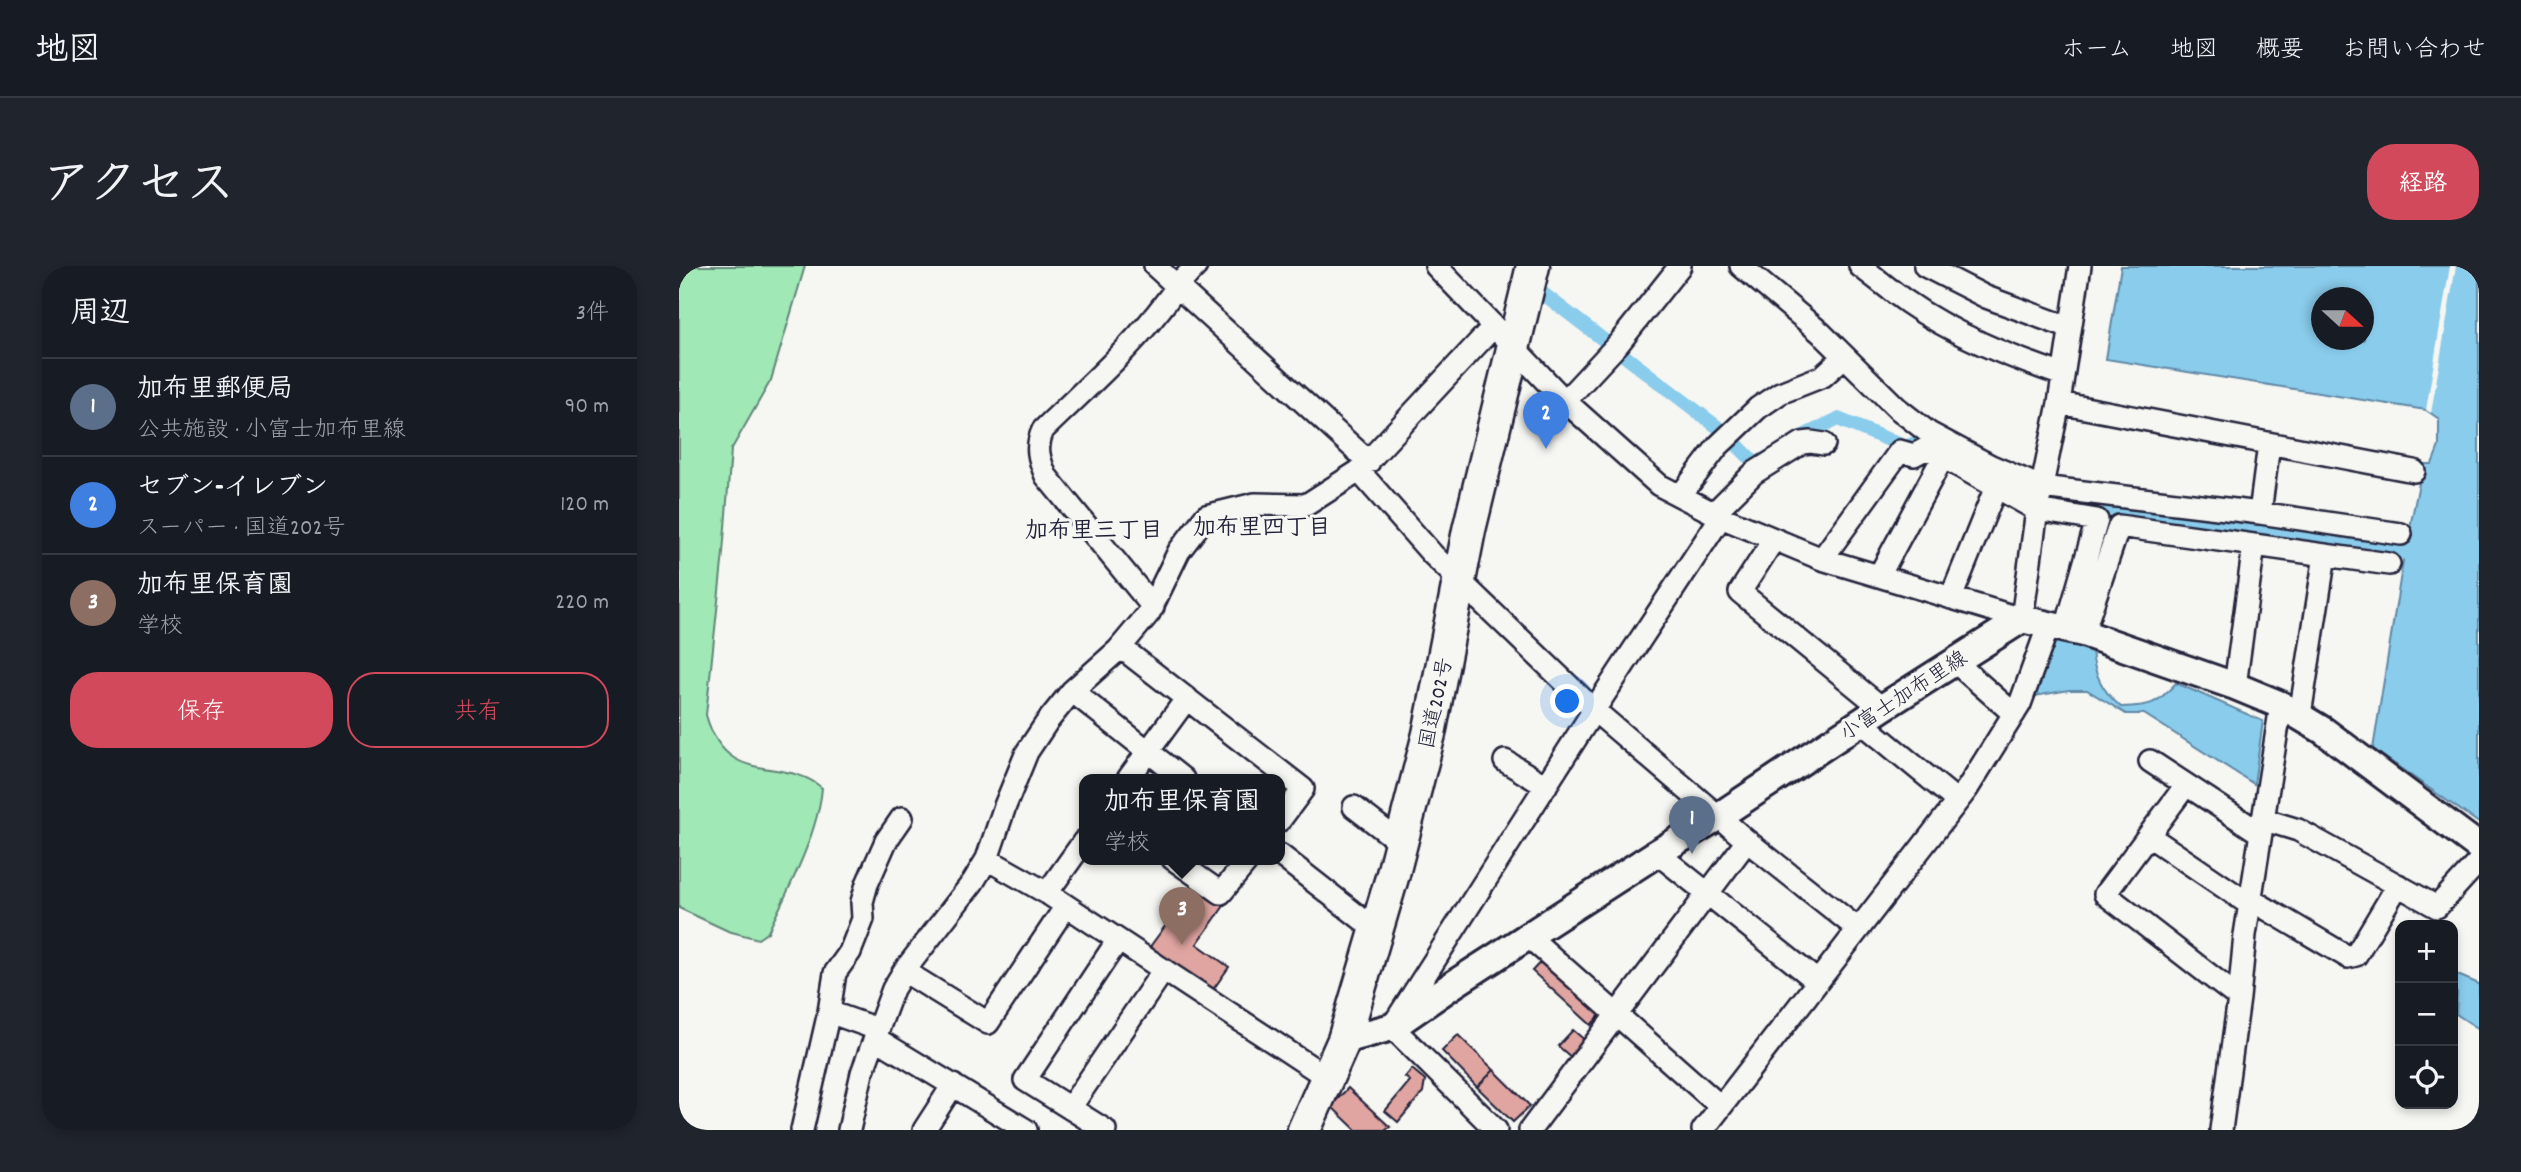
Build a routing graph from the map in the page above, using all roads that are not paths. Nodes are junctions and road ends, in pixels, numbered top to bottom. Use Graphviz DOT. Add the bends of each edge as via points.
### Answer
graph roads {
  1 [pos="1155,266"];
  2 [pos="1196,266"];
  3 [pos="1436,266"];
  4 [pos="1533,266"];
  5 [pos="1680,266"];
  6 [pos="1741,266"];
  7 [pos="1860,266"];
  8 [pos="1925,266"];
  9 [pos="2080,266"];
  10 [pos="1176,286"];
  11 [pos="2070,328"];
  12 [pos="1503,338"];
  13 [pos="1844,357"];
  14 [pos="2063,375"];
  15 [pos="1566,401"];
  16 [pos="2059,404"];
  17 [pos="1825,444"];
  18 [pos="2269,444"];
  19 [pos="1943,457"];
  20 [pos="1364,466"];
  21 [pos="2414,471"];
  22 [pos="1996,487"];
  23 [pos="2041,487"];
  24 [pos="1680,496"];
  25 [pos="2037,510"];
  26 [pos="2260,513"];
  27 [pos="1718,515"];
  28 [pos="2097,520"];
  29 [pos="2119,526"];
  30 [pos="2401,534"];
  31 [pos="1774,539"];
  32 [pos="2254,545"];
  33 [pos="2325,555"];
  34 [pos="1822,559"];
  35 [pos="2389,564"];
  36 [pos="1879,576"];
  37 [pos="1459,581"];
  38 [pos="1951,598"];
  39 [pos="1153,607"];
  40 [pos="2022,619"];
  41 [pos="2066,629"];
  42 [pos="1118,650"];
  43 [pos="1954,661"];
  44 [pos="2235,686"];
  45 [pos="1072,691"];
  46 [pos="1187,698"];
  47 [pos="1594,710"];
  48 [pos="2291,710"];
  49 [pos="2014,714"];
  50 [pos="1871,715"];
  51 [pos="1148,751"];
  52 [pos="1505,761"];
  53 [pos="2150,761"];
  54 [pos="1132,774"];
  55 [pos="1177,774"];
  56 [pos="1285,774"];
  57 [pos="1285,774"];
  58 [pos="2186,785"];
  59 [pos="1546,786"];
  60 [pos="1957,802"];
  61 [pos="1354,807"];
  62 [pos="1285,814"];
  63 [pos="1719,816"];
  64 [pos="902,818"];
  65 [pos="2261,826"];
  66 [pos="2148,836"];
  67 [pos="1748,841"];
  68 [pos="1401,843"];
  69 [pos="2479,847"];
  70 [pos="1079,848"];
  71 [pos="1657,853"];
  72 [pos="987,859"];
  73 [pos="1285,859"];
  74 [pos="2479,861"];
  75 [pos="1181,865"];
  76 [pos="1244,865"];
  77 [pos="2398,885"];
  78 [pos="1047,892"];
  79 [pos="1708,894"];
  80 [pos="2250,901"];
  81 [pos="1066,906"];
  82 [pos="1858,929"];
  83 [pos="1377,931"];
  84 [pos="1528,936"];
  85 [pos="1118,940"];
  86 [pos="904,971"];
  87 [pos="1163,971"];
  88 [pos="1817,981"];
  89 [pos="2239,998"];
  90 [pos="829,1012"];
  91 [pos="1617,1013"];
  92 [pos="1392,1027"];
  93 [pos="876,1034"];
  94 [pos="1345,1040"];
  95 [pos="1328,1079"];
  96 [pos="953,1085"];
  97 [pos="1720,1106"];
  98 [pos="1070,1108"];
  99 [pos="1016,1127"];
  100 [pos="1310,1127"];
  101 [pos="802,1130"];
  102 [pos="849,1130"];
  103 [pos="924,1130"];
  104 [pos="1105,1130"];
  105 [pos="1496,1130"];
  106 [pos="1530,1130"];
  107 [pos="1703,1130"];
  108 [pos="2221,1130"];
  1 -- 10 [label="street"];
  2 -- 10 [label="street"];
  3 -- 12 [label="street"];
  4 -- 12 [label="highway, 国道202号"];
  5 -- 15 [label="street"];
  6 -- 13 [label="street"];
  7 -- 14 [label="street" via="1940,321"];
  8 -- 11 [label="street" via="1986,297"];
  9 -- 11 [label="street"];
  10 -- 20 [label="street"];
  10 -- 39 [label="street" via="1158,312 1044,430 1038,442 1046,476"];
  11 -- 14 [label="street"];
  12 -- 15 [label="street"];
  12 -- 20 [label="street"];
  12 -- 37 [label="highway, 国道202号"];
  13 -- 23 [label="street" via="1929,433"];
  13 -- 24 [label="street" via="1823,376 1780,393 1758,408 1719,446"];
  14 -- 16 [label="street"];
  15 -- 24 [label="street" via="1659,485"];
  16 -- 18 [label="street"];
  16 -- 23 [label="street"];
  17 -- 27 [label="street" via="1802,443 1753,473"];
  18 -- 21 [label="street"];
  18 -- 26 [label="street"];
  19 -- 22 [label="street"];
  19 -- 34 [label="street" via="1927,448 1914,455 1901,451"];
  19 -- 36 [label="street"];
  20 -- 37 [label="street" via="1405,526"];
  20 -- 39 [label="street" via="1306,505 1255,504 1206,516 1179,551"];
  22 -- 25 [label="street"];
  22 -- 38 [label="street"];
  23 -- 25 [label="street"];
  23 -- 26 [label="street"];
  24 -- 27 [label="street"];
  25 -- 28 [label="street"];
  25 -- 40 [label="street"];
  26 -- 30 [label="street"];
  27 -- 31 [label="street"];
  27 -- 47 [label="street"];
  28 -- 29 [label="street"];
  28 -- 41 [label="street"];
  29 -- 32 [label="street"];
  29 -- 41 [label="street"];
  31 -- 34 [label="street"];
  31 -- 50 [label="street" via="1740,592"];
  32 -- 33 [label="street"];
  32 -- 44 [label="street"];
  33 -- 35 [label="street"];
  33 -- 48 [label="street"];
  34 -- 36 [label="street"];
  36 -- 38 [label="street"];
  37 -- 47 [label="street"];
  37 -- 68 [label="highway, 国道202号" via="1429,734"];
  38 -- 40 [label="street"];
  39 -- 42 [label="street"];
  40 -- 41 [label="main road"];
  40 -- 43 [label="main road, 小富士加布里線"];
  41 -- 44 [label="main road"];
  41 -- 49 [label="street"];
  42 -- 45 [label="street"];
  42 -- 46 [label="street"];
  43 -- 49 [label="street"];
  43 -- 50 [label="main road, 小富士加布里線"];
  44 -- 48 [label="main road"];
  45 -- 51 [label="street"];
  45 -- 72 [label="street" via="1027,752"];
  46 -- 51 [label="street"];
  46 -- 56 [label="street"];
  47 -- 59 [label="street"];
  47 -- 63 [label="street"];
  48 -- 65 [label="street"];
  48 -- 69 [label="main road"];
  49 -- 60 [label="street"];
  50 -- 60 [label="street"];
  50 -- 63 [label="main road, 小富士加布里線"];
  51 -- 54 [label="street"];
  51 -- 55 [label="street"];
  52 -- 59 [label="street"];
  53 -- 58 [label="street"];
  57 -- 62 [label="street" via="1304,789"];
  58 -- 65 [label="street"];
  58 -- 66 [label="street"];
  59 -- 92 [label="street"];
  60 -- 82 [label="street"];
  61 -- 68 [label="street"];
  63 -- 67 [label="street"];
  63 -- 71 [label="main road, 小富士加布里線"];
  64 -- 90 [label="street" via="867,884 863,919 850,952 835,973"];
  65 -- 77 [label="street" via="2298,830"];
  65 -- 80 [label="street"];
  66 -- 80 [label="street"];
  66 -- 89 [label="street" via="2105,894"];
  67 -- 79 [label="street"];
  67 -- 82 [label="street"];
  68 -- 83 [label="highway, 国道202号"];
  70 -- 78 [label="street"];
  71 -- 79 [label="street"];
  71 -- 84 [label="main road, 小富士加布里線"];
  72 -- 78 [label="street"];
  72 -- 86 [label="street"];
  73 -- 83 [label="street"];
  74 -- 77 [label="street" via="2437,907"];
  75 -- 76 [label="street" via="1221,893"];
  77 -- 80 [label="street" via="2356,954 2349,957"];
  78 -- 81 [label="street"];
  79 -- 88 [label="street"];
  79 -- 91 [label="street"];
  80 -- 89 [label="street"];
  81 -- 85 [label="street"];
  81 -- 86 [label="street" via="988,1023"];
  82 -- 88 [label="street"];
  83 -- 94 [label="highway, 国道202号"];
  84 -- 91 [label="street"];
  84 -- 92 [label="main road, 小富士加布里線"];
  85 -- 87 [label="street"];
  85 -- 98 [label="street" via="1025,1080"];
  86 -- 93 [label="street"];
  87 -- 95 [label="street"];
  87 -- 98 [label="street"];
  88 -- 97 [label="street"];
  89 -- 108 [label="street"];
  90 -- 93 [label="street"];
  90 -- 101 [label="street"];
  91 -- 97 [label="street"];
  91 -- 106 [label="street"];
  92 -- 94 [label="main road, 小富士加布里線"];
  92 -- 105 [label="street"];
  93 -- 96 [label="street"];
  93 -- 102 [label="street"];
  94 -- 95 [label="highway, 国道202号"];
  95 -- 100 [label="highway, 国道202号"];
  96 -- 99 [label="street"];
  96 -- 103 [label="street"];
  97 -- 107 [label="street"];
  98 -- 104 [label="street"];
}
